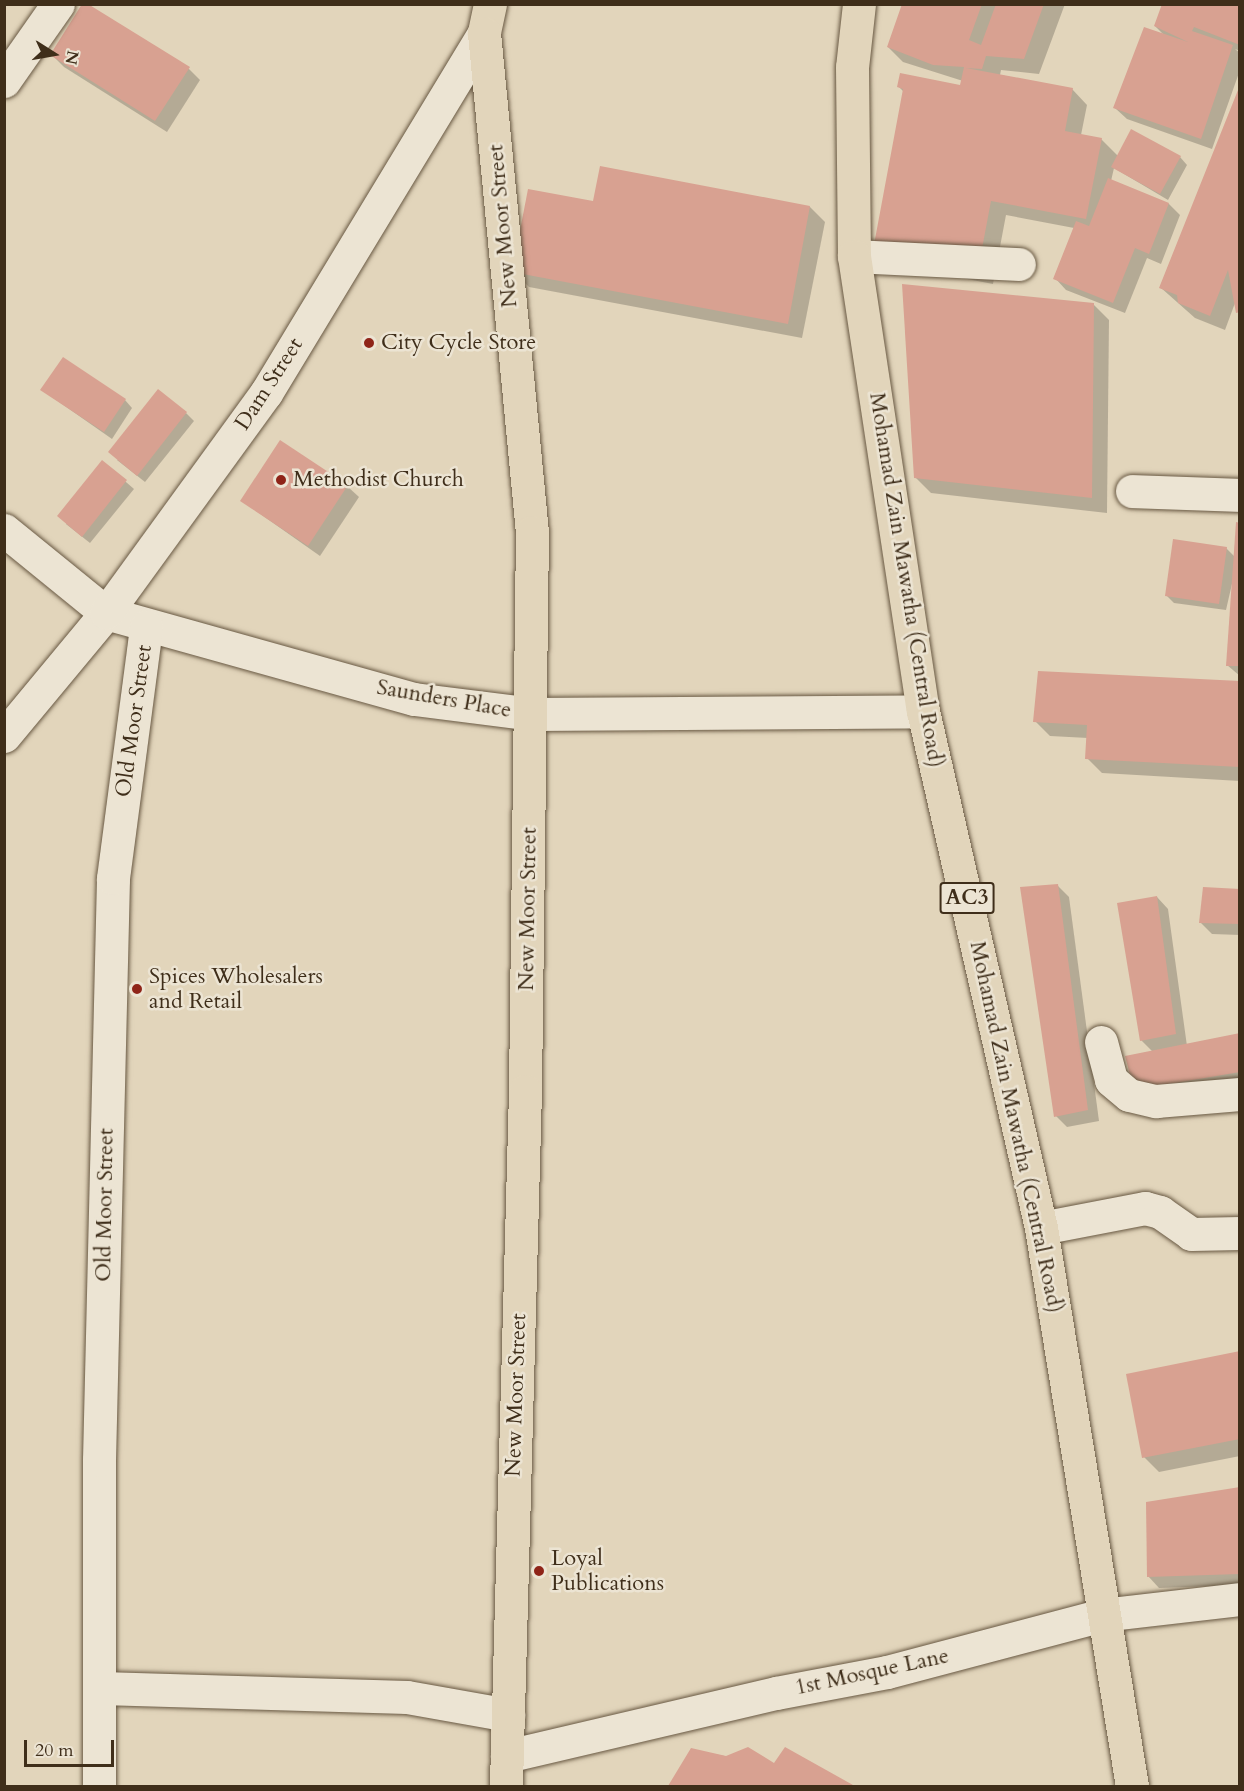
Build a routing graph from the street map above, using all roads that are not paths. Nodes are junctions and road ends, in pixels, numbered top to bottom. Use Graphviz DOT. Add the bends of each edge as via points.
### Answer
graph roads {
  1 [pos="58,4"];
  2 [pos="859,4"];
  3 [pos="487,19"];
  4 [pos="4,81"];
  5 [pos="854,256"];
  6 [pos="1019,264"];
  7 [pos="1132,491"];
  8 [pos="1239,495"];
  9 [pos="4,530"];
  10 [pos="106,613"];
  11 [pos="146,626"];
  12 [pos="923,711"];
  13 [pos="532,714"];
  14 [pos="4,736"];
  15 [pos="1101,1042"];
  16 [pos="1239,1094"];
  17 [pos="1041,1228"];
  18 [pos="1239,1233"];
  19 [pos="1239,1599"];
  20 [pos="1102,1615"];
  21 [pos="101,1688"];
  22 [pos="508,1715"];
  23 [pos="506,1771"];
  24 [pos="99,1786"];
  25 [pos="1132,1786"];
  1 -- 4 [label="street"];
  2 -- 5 [label="main road, Mohamad Zain Mawatha (Central Road) / AC3" via="852,67"];
  3 -- 10 [label="street, Dam Street" via="266,393"];
  3 -- 13 [label="main road, New Moor Street" via="532,532"];
  5 -- 6 [label="street"];
  5 -- 12 [label="main road, Mohamad Zain Mawatha (Central Road) / AC3"];
  7 -- 8 [label="street"];
  9 -- 10 [label="street, Saunders Place"];
  10 -- 11 [label="street, Saunders Place"];
  10 -- 14 [label="street, Dam Street"];
  11 -- 13 [label="street, Saunders Place" via="414,699"];
  11 -- 21 [label="street, Old Moor Street" via="113,878 100,1448"];
  12 -- 13 [label="street, Saunders Place"];
  12 -- 17 [label="main road, Mohamad Zain Mawatha (Central Road) / AC3"];
  13 -- 22 [label="main road, New Moor Street"];
  15 -- 16 [label="street" via="1112,1080 1129,1095 1156,1101"];
  17 -- 18 [label="street" via="1145,1208 1160,1212 1191,1234"];
  17 -- 20 [label="main road, Mohamad Zain Mawatha (Central Road) / AC3"];
  19 -- 20 [label="street, 1st Mosque Lane"];
  20 -- 23 [label="street, 1st Mosque Lane" via="887,1672 776,1693"];
  20 -- 25 [label="main road, Mohamad Zain Mawatha (Central Road) / AC3"];
  21 -- 22 [label="street" via="407,1697"];
  21 -- 24 [label="street, Old Moor Street"];
  22 -- 23 [label="main road, New Moor Street"];
}
